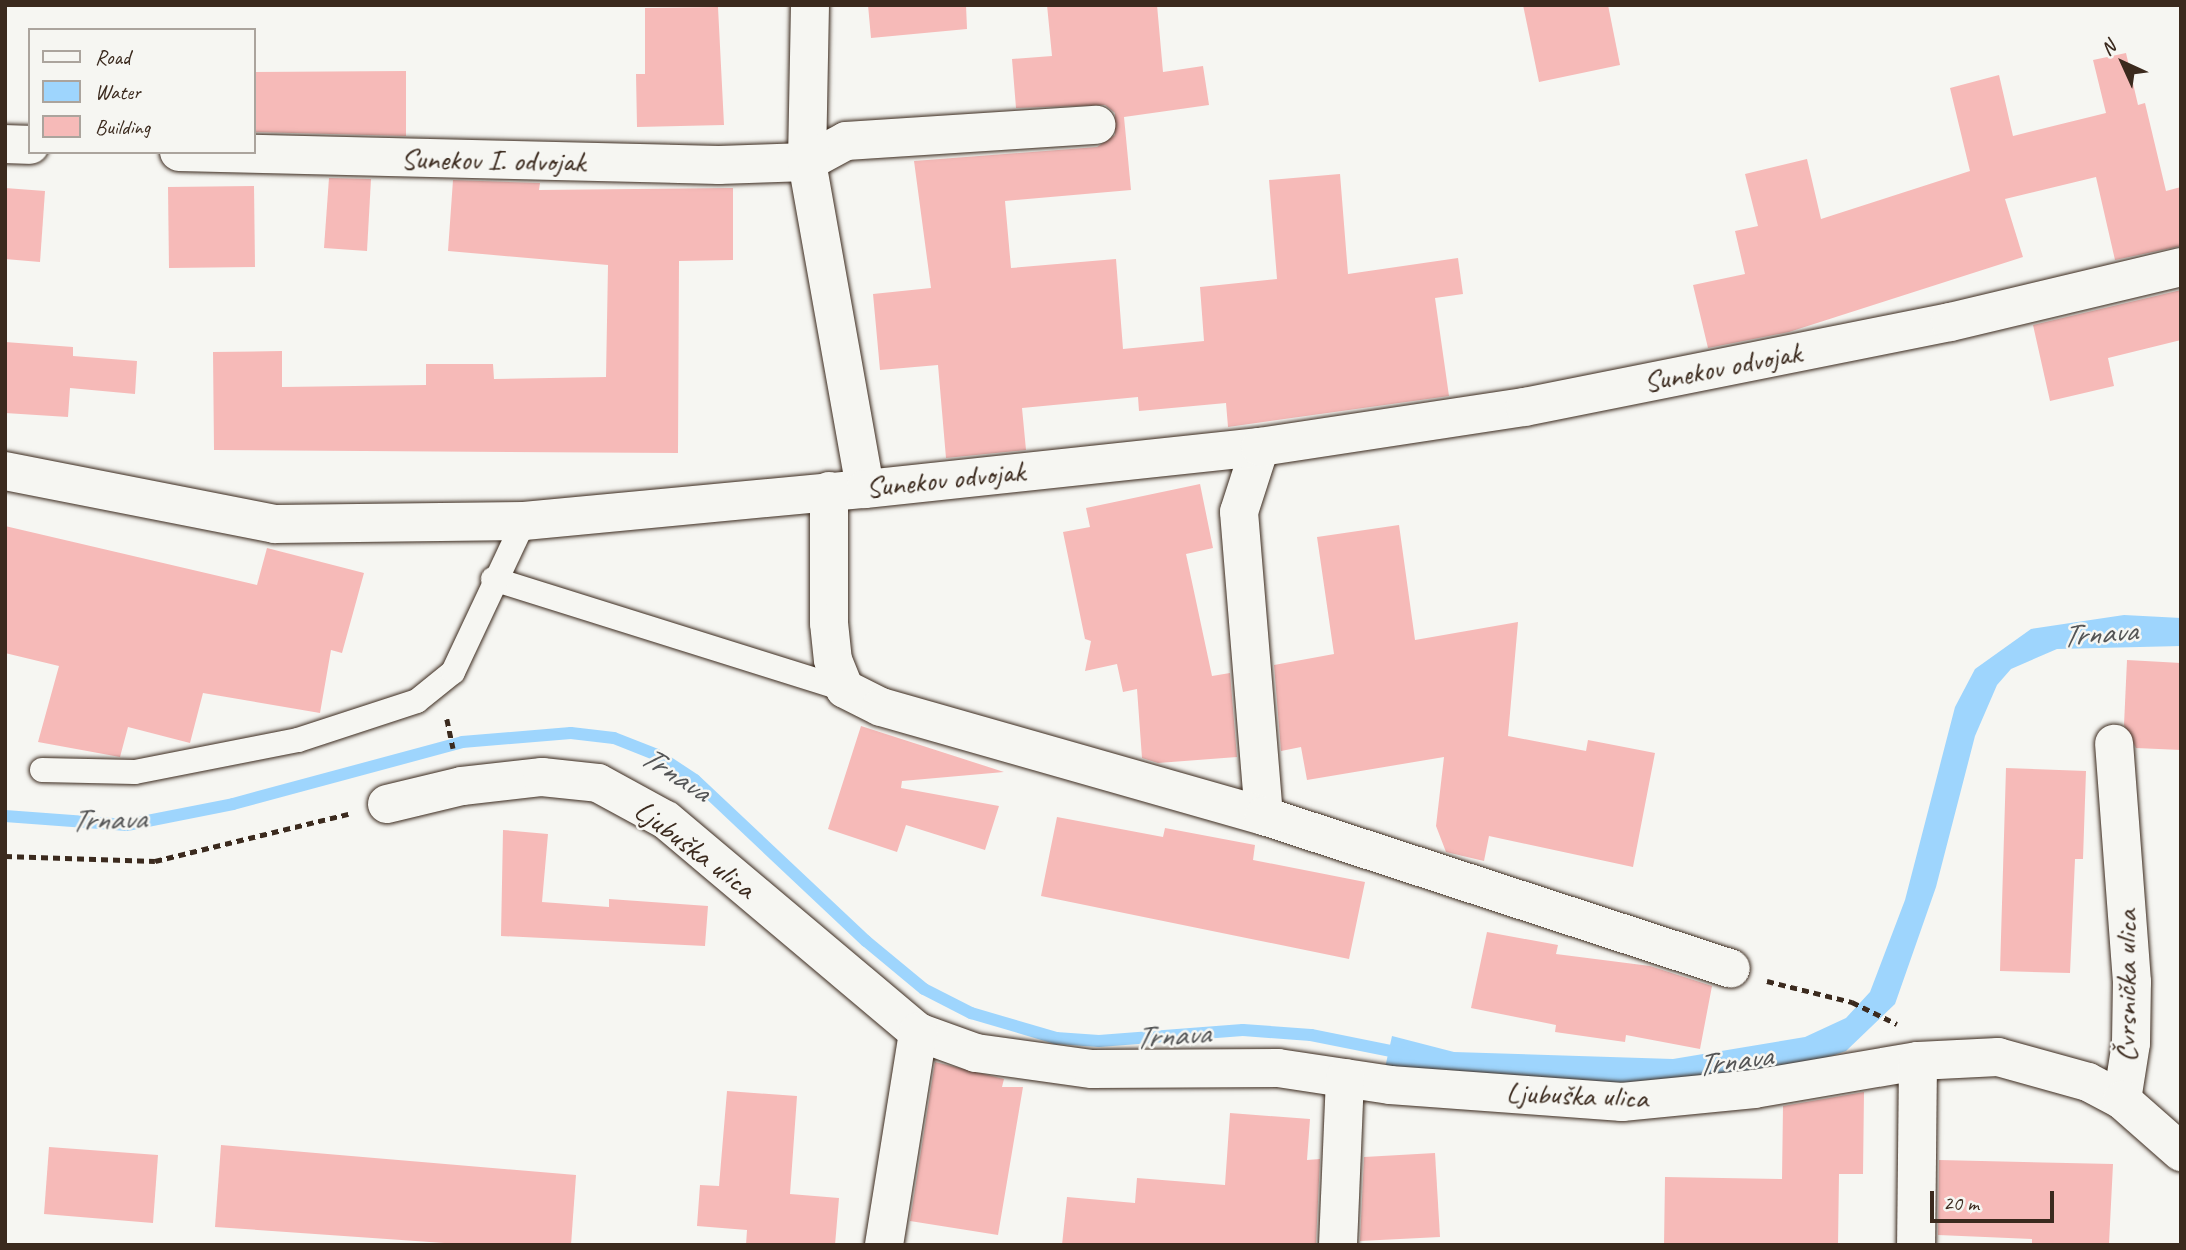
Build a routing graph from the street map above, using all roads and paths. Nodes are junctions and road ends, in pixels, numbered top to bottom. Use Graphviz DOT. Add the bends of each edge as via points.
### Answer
graph roads {
  1 [pos="810,5"];
  2 [pos="1096,125"];
  3 [pos="5,144"];
  4 [pos="28,145"];
  5 [pos="256,153"];
  6 [pos="807,162"];
  7 [pos="2181,267"];
  8 [pos="1260,447"];
  9 [pos="5,471"];
  10 [pos="847,490"];
  11 [pos="524,521"];
  12 [pos="493,579"];
  13 [pos="845,689"];
  14 [pos="2114,744"];
  15 [pos="42,770"];
  16 [pos="387,804"];
  17 [pos="1264,816"];
  18 [pos="5,856"];
  19 [pos="1731,969"];
  20 [pos="1892,1018"];
  21 [pos="918,1032"];
  22 [pos="1918,1061"];
  23 [pos="1345,1078"];
  24 [pos="2122,1100"];
  25 [pos="2181,1152"];
  26 [pos="884,1245"];
  27 [pos="1338,1245"];
  28 [pos="1916,1245"];
  1 -- 6 [label="street"];
  2 -- 6 [label="street, Sunekov I. odvojak" via="846,141"];
  3 -- 4 [label="street"];
  5 -- 6 [label="street, Sunekov I. odvojak"];
  6 -- 10 [label="street"];
  7 -- 8 [label="street, Sunekov odvojak" via="1950,322 1525,407"];
  8 -- 10 [label="street, Sunekov odvojak"];
  8 -- 17 [label="street" via="1239,512"];
  9 -- 11 [label="street" via="275,524"];
  10 -- 11 [label="street"];
  10 -- 13 [label="street, Sunekov odvojak" via="829,623 833,660"];
  11 -- 12 [label="lane"];
  12 -- 13 [label="lane"];
  12 -- 15 [label="lane" via="453,672 417,701 298,740 135,772"];
  13 -- 17 [label="street" via="925,720"];
  14 -- 24 [label="street, Čvrsnička ulica" via="2132,982 2131,1043"];
  16 -- 18 [label="path" via="155,861"];
  16 -- 21 [label="street, Ljubuška ulica" via="462,786 542,777 598,783 666,820"];
  17 -- 19 [label="street"];
  19 -- 20 [label="path" via="1852,1002"];
  21 -- 23 [label="street, Ljubuška ulica" via="976,1053 1092,1069 1278,1068"];
  21 -- 26 [label="street"];
  22 -- 23 [label="street, Ljubuška ulica" via="1754,1089 1622,1102"];
  22 -- 24 [label="street, Čvrsnička ulica" via="1997,1057 2088,1082"];
  22 -- 28 [label="street"];
  23 -- 27 [label="street"];
  24 -- 25 [label="street"];
}
